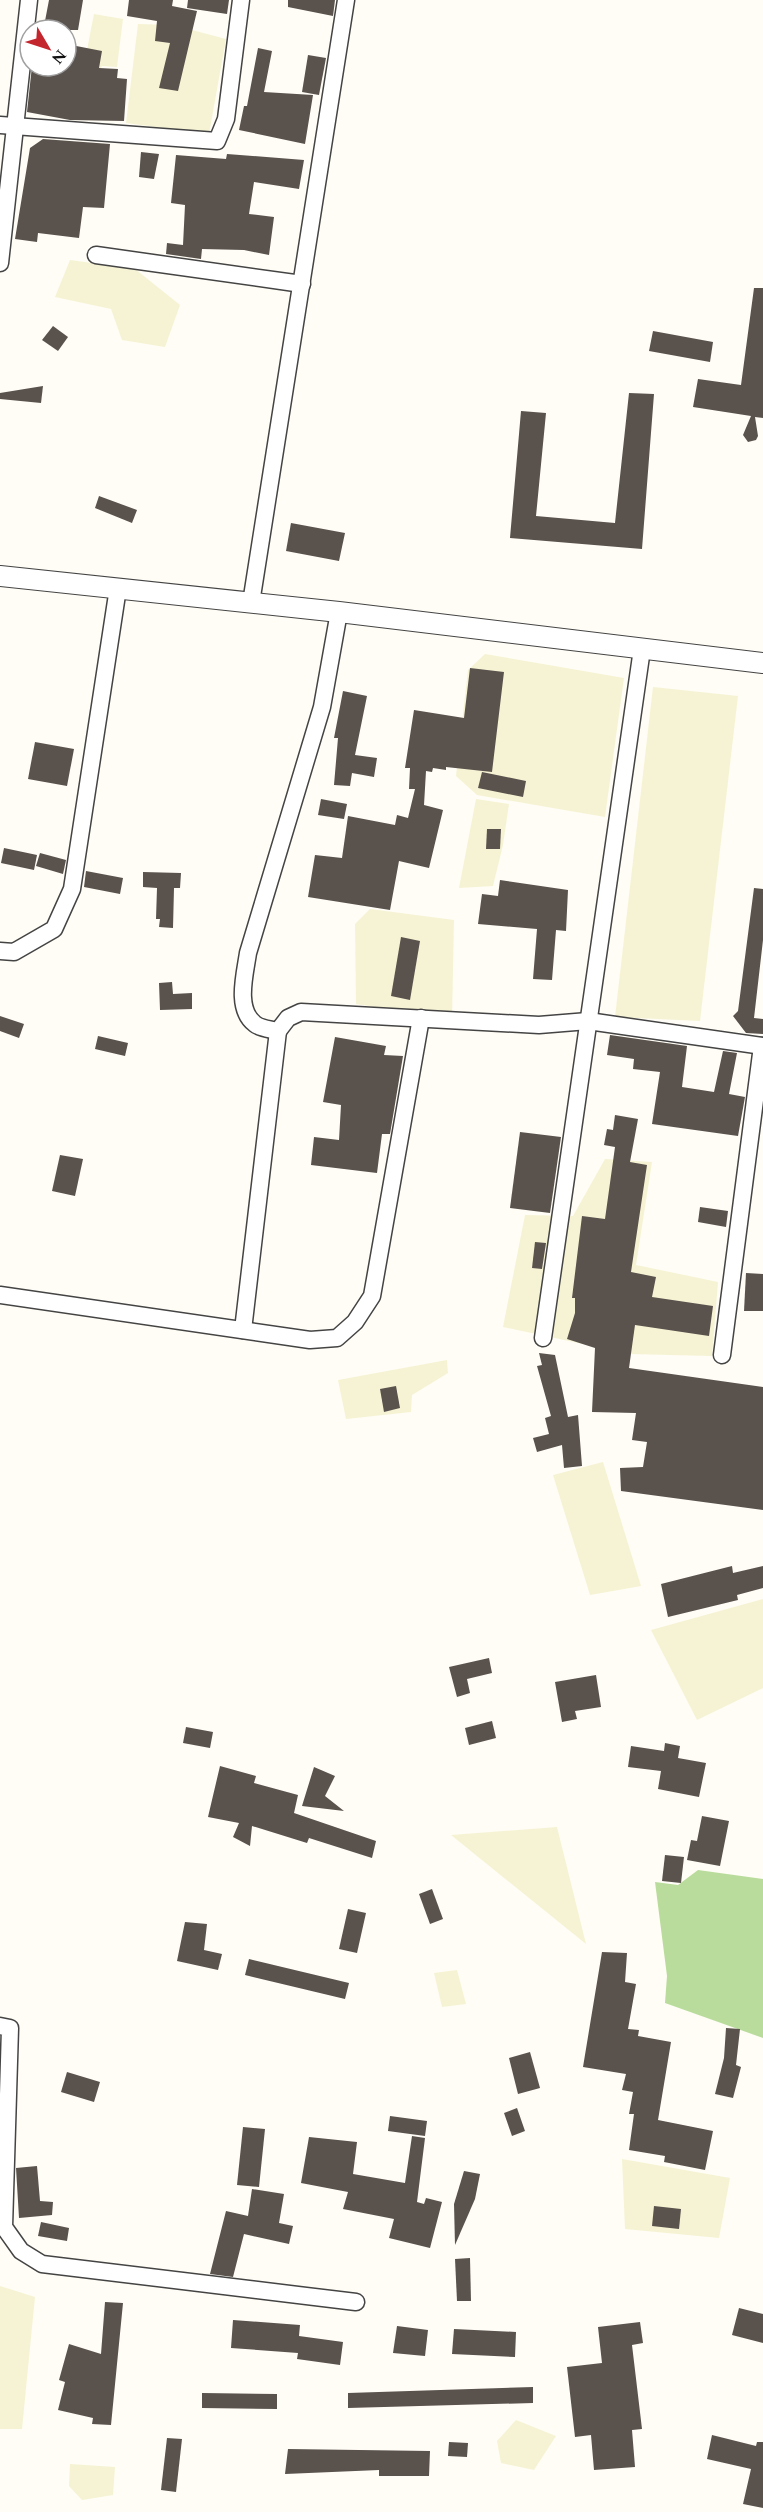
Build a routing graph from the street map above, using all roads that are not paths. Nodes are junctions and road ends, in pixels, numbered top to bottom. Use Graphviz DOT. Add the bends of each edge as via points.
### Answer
graph roads {
  1 [pos="29,0"];
  2 [pos="241,0"];
  3 [pos="346,0"];
  4 [pos="8,125"];
  5 [pos="96,255"];
  6 [pos="0,263"];
  7 [pos="302,284"];
  8 [pos="0,576"];
  9 [pos="118,588"];
  10 [pos="251,603"];
  11 [pos="339,612"];
  12 [pos="642,649"];
  13 [pos="763,663"];
  14 [pos="0,951"];
  15 [pos="421,1018"];
  16 [pos="588,1021"];
  17 [pos="278,1031"];
  18 [pos="763,1046"];
  19 [pos="0,1296"];
  20 [pos="243,1330"];
  21 [pos="543,1338"];
  22 [pos="722,1355"];
  23 [pos="0,2026"];
  24 [pos="356,2302"];
  1 -- 4 [label="street"];
  2 -- 4 [label="street" via="226,119 217,141"];
  3 -- 7 [label="street"];
  4 -- 6 [label="street"];
  5 -- 7 [label="street"];
  7 -- 10 [label="street"];
  8 -- 9 [label="street"];
  9 -- 10 [label="street"];
  9 -- 14 [label="street" via="72,889 54,929 14,952"];
  10 -- 11 [label="street"];
  11 -- 12 [label="street"];
  11 -- 17 [label="street" via="322,707 248,953 243,992 245,1014 256,1026"];
  12 -- 13 [label="street"];
  12 -- 16 [label="street"];
  15 -- 16 [label="street" via="539,1025"];
  15 -- 17 [label="street" via="300,1012 288,1018"];
  15 -- 20 [label="street" via="372,1296 355,1322 337,1338 310,1340"];
  16 -- 18 [label="street"];
  16 -- 21 [label="street"];
  17 -- 20 [label="street"];
  18 -- 22 [label="street"];
  19 -- 20 [label="street"];
  23 -- 24 [label="street" via="10,2028 4,2227 21,2251 42,2264"];
}
